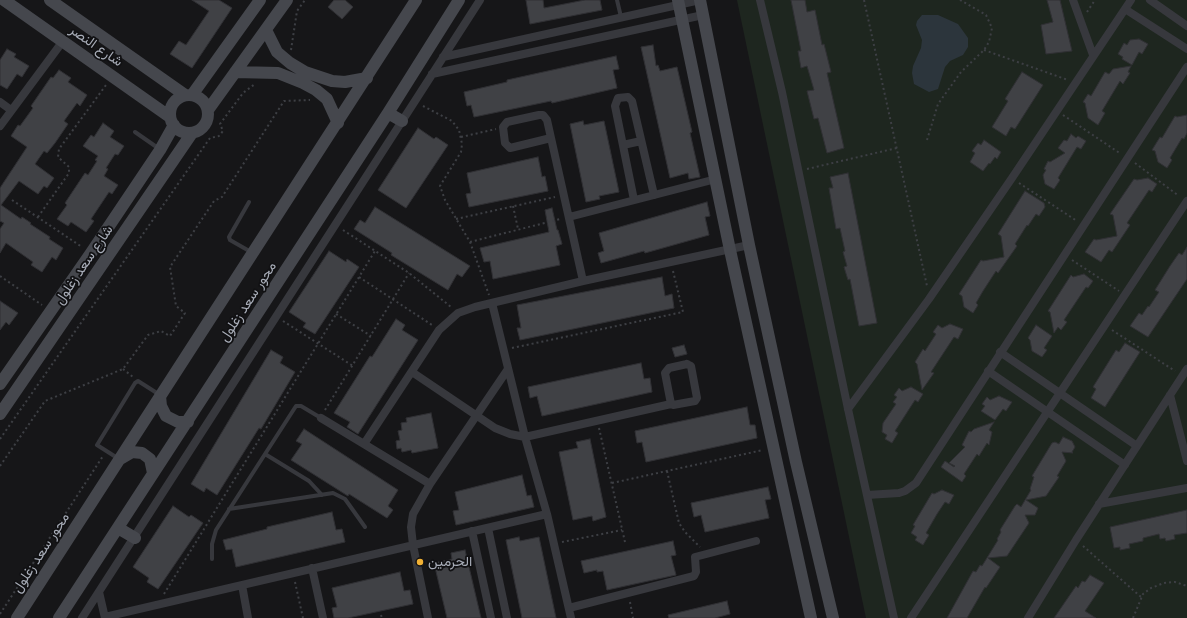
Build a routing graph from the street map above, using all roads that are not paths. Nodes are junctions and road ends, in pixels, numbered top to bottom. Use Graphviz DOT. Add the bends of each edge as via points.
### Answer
graph roads {
  1 [pos="4,0"];
  2 [pos="260,0"];
  3 [pos="287,0"];
  4 [pos="416,0"];
  5 [pos="459,0"];
  6 [pos="480,0"];
  7 [pos="617,0"];
  8 [pos="700,0"];
  9 [pos="760,0"];
  10 [pos="1074,0"];
  11 [pos="1131,0"];
  12 [pos="1150,0"];
  13 [pos="53,1"];
  14 [pos="679,2"];
  15 [pos="1125,9"];
  16 [pos="703,15"];
  17 [pos="621,18"];
  18 [pos="682,18"];
  19 [pos="1187,26"];
  20 [pos="266,30"];
  21 [pos="63,42"];
  22 [pos="1187,49"];
  23 [pos="1093,55"];
  24 [pos="443,57"];
  25 [pos="1187,67"];
  26 [pos="235,72"];
  27 [pos="432,74"];
  28 [pos="367,78"];
  29 [pos="188,95"];
  30 [pos="0,102"];
  31 [pos="11,110"];
  32 [pos="208,110"];
  33 [pos="388,113"];
  34 [pos="172,121"];
  35 [pos="402,121"];
  36 [pos="338,123"];
  37 [pos="0,126"];
  38 [pos="135,132"];
  39 [pos="192,133"];
  40 [pos="551,138"];
  41 [pos="641,141"];
  42 [pos="623,145"];
  43 [pos="160,150"];
  44 [pos="716,179"];
  45 [pos="654,195"];
  46 [pos="634,200"];
  47 [pos="1187,200"];
  48 [pos="249,202"];
  49 [pos="569,217"];
  50 [pos="749,245"];
  51 [pos="730,250"];
  52 [pos="253,254"];
  53 [pos="583,281"];
  54 [pos="492,303"];
  55 [pos="1000,352"];
  56 [pos="508,369"];
  57 [pos="988,371"];
  58 [pos="412,372"];
  59 [pos="1185,373"];
  60 [pos="0,384"];
  61 [pos="1060,393"];
  62 [pos="1170,395"];
  63 [pos="160,396"];
  64 [pos="671,404"];
  65 [pos="848,409"];
  66 [pos="1047,412"];
  67 [pos="0,414"];
  68 [pos="476,415"];
  69 [pos="321,418"];
  70 [pos="188,422"];
  71 [pos="526,438"];
  72 [pos="364,444"];
  73 [pos="1137,446"];
  74 [pos="265,454"];
  75 [pos="120,460"];
  76 [pos="1187,461"];
  77 [pos="1125,465"];
  78 [pos="153,473"];
  79 [pos="430,484"];
  80 [pos="1187,488"];
  81 [pos="867,494"];
  82 [pos="322,495"];
  83 [pos="1099,504"];
  84 [pos="229,509"];
  85 [pos="547,514"];
  86 [pos="365,527"];
  87 [pos="118,528"];
  88 [pos="488,528"];
  89 [pos="472,531"];
  90 [pos="134,538"];
  91 [pos="756,541"];
  92 [pos="413,545"];
  93 [pos="212,559"];
  94 [pos="312,568"];
  95 [pos="242,585"];
  96 [pos="100,592"];
  97 [pos="569,608"];
  98 [pos="105,617"];
  99 [pos="17,618"];
  100 [pos="59,618"];
  101 [pos="82,618"];
  102 [pos="248,618"];
  103 [pos="323,618"];
  104 [pos="428,618"];
  105 [pos="491,618"];
  106 [pos="507,618"];
  107 [pos="571,618"];
  108 [pos="811,618"];
  109 [pos="833,618"];
  110 [pos="894,618"];
  111 [pos="911,618"];
  112 [pos="1028,618"];
  1 -- 21 [label="street, شارع النصر"];
  2 -- 29 [label="street"];
  3 -- 20 [label="street"];
  4 -- 28 [label="street, محور سعد زغلول"];
  5 -- 33 [label="street, محور سعد زغلول"];
  6 -- 24 [label="street"];
  7 -- 17 [label="lane"];
  8 -- 14 [label="street"];
  8 -- 16 [label="street"];
  9 -- 65 [label="street"];
  10 -- 23 [label="street"];
  11 -- 15 [label="street"];
  12 -- 19 [label="street"];
  13 -- 29 [label="street, شارع النصر"];
  14 -- 17 [label="street"];
  14 -- 18 [label="street"];
  15 -- 22 [label="street"];
  15 -- 23 [label="street"];
  16 -- 18 [label="street"];
  16 -- 50 [label="street"];
  17 -- 24 [label="street"];
  18 -- 27 [label="street"];
  18 -- 44 [label="street"];
  20 -- 26 [label="street"];
  20 -- 28 [label="street" via="277,52 304,72 332,81 345,82"];
  21 -- 31 [label="street"];
  21 -- 34 [label="street, شارع النصر"];
  23 -- 65 [label="street" via="929,299"];
  24 -- 27 [label="street"];
  25 -- 55 [label="street"];
  26 -- 32 [label="street"];
  26 -- 36 [label="street" via="278,73 303,83 327,99"];
  27 -- 35 [label="street"];
  28 -- 36 [label="street, محور سعد زغلول"];
  29 -- 32 [label="street" via="202,100"];
  29 -- 34 [label="street" via="178,98 173,103"];
  30 -- 31 [label="street"];
  31 -- 37 [label="street"];
  32 -- 39 [label="street" via="205,125"];
  33 -- 35 [label="street"];
  33 -- 70 [label="street, محور سعد زغلول"];
  34 -- 39 [label="street" via="182,131"];
  34 -- 43 [label="street, شارع سعد زغلول"];
  35 -- 90 [label="street"];
  36 -- 52 [label="street, محور سعد زغلول"];
  38 -- 43 [label="lane"];
  39 -- 67 [label="street, شارع سعد زغلول"];
  40 -- 40 [label="street" via="547,120 542,115 507,122 503,127 505,143 510,148"];
  40 -- 49 [label="street"];
  41 -- 42 [label="street"];
  41 -- 42 [label="street" via="631,98 626,96 618,98 615,106"];
  41 -- 45 [label="street"];
  42 -- 46 [label="street"];
  43 -- 60 [label="street, شارع سعد زغلول"];
  44 -- 45 [label="street"];
  44 -- 51 [label="street"];
  45 -- 46 [label="street"];
  46 -- 49 [label="street"];
  47 -- 61 [label="street"];
  48 -- 52 [label="lane" via="228,237"];
  49 -- 53 [label="street"];
  50 -- 51 [label="street"];
  50 -- 109 [label="street"];
  51 -- 53 [label="street"];
  51 -- 108 [label="street"];
  52 -- 63 [label="street, محور سعد زغلول"];
  53 -- 54 [label="street"];
  54 -- 56 [label="street"];
  54 -- 58 [label="street" via="458,313 439,330"];
  55 -- 57 [label="street"];
  55 -- 61 [label="street"];
  56 -- 68 [label="street"];
  56 -- 71 [label="street"];
  57 -- 66 [label="street"];
  57 -- 81 [label="street" via="916,483 911,488 899,492"];
  58 -- 68 [label="street"];
  58 -- 72 [label="street"];
  59 -- 62 [label="street"];
  61 -- 66 [label="street"];
  61 -- 73 [label="street"];
  62 -- 73 [label="street"];
  62 -- 76 [label="street"];
  63 -- 70 [label="street" via="160,406 166,416 174,421"];
  63 -- 75 [label="street, محور سعد زغلول"];
  63 -- 75 [label="lane" via="138,381 98,442 97,445"];
  64 -- 64 [label="street" via="666,370 690,364 697,399 676,406"];
  64 -- 71 [label="street"];
  65 -- 81 [label="street"];
  66 -- 77 [label="street"];
  66 -- 111 [label="street"];
  68 -- 71 [label="street" via="502,431"];
  68 -- 79 [label="street"];
  69 -- 72 [label="street"];
  69 -- 74 [label="lane" via="301,406 296,406"];
  70 -- 78 [label="street, محور سعد زغلول"];
  71 -- 85 [label="street"];
  72 -- 79 [label="street"];
  73 -- 77 [label="street"];
  74 -- 82 [label="lane" via="309,481"];
  74 -- 84 [label="lane"];
  75 -- 78 [label="street" via="127,453 142,453 152,463"];
  75 -- 99 [label="street, محور سعد زغلول"];
  77 -- 83 [label="street"];
  78 -- 87 [label="street, محور سعد زغلول"];
  79 -- 92 [label="street" via="412,518"];
  80 -- 83 [label="street"];
  81 -- 110 [label="street"];
  82 -- 84 [label="lane"];
  82 -- 86 [label="lane" via="337,494 345,499"];
  83 -- 112 [label="street"];
  84 -- 93 [label="lane" via="213,537"];
  85 -- 88 [label="street"];
  85 -- 97 [label="street"];
  87 -- 90 [label="street"];
  87 -- 100 [label="street, محور سعد زغلول"];
  88 -- 89 [label="street"];
  88 -- 106 [label="street"];
  89 -- 92 [label="street"];
  89 -- 105 [label="street"];
  90 -- 96 [label="street"];
  91 -- 97 [label="street" via="695,557 694,576"];
  92 -- 94 [label="street"];
  92 -- 104 [label="street"];
  94 -- 95 [label="street"];
  94 -- 103 [label="street"];
  95 -- 98 [label="street"];
  95 -- 102 [label="street"];
  96 -- 98 [label="street"];
  96 -- 101 [label="street"];
  97 -- 107 [label="street"];
}
